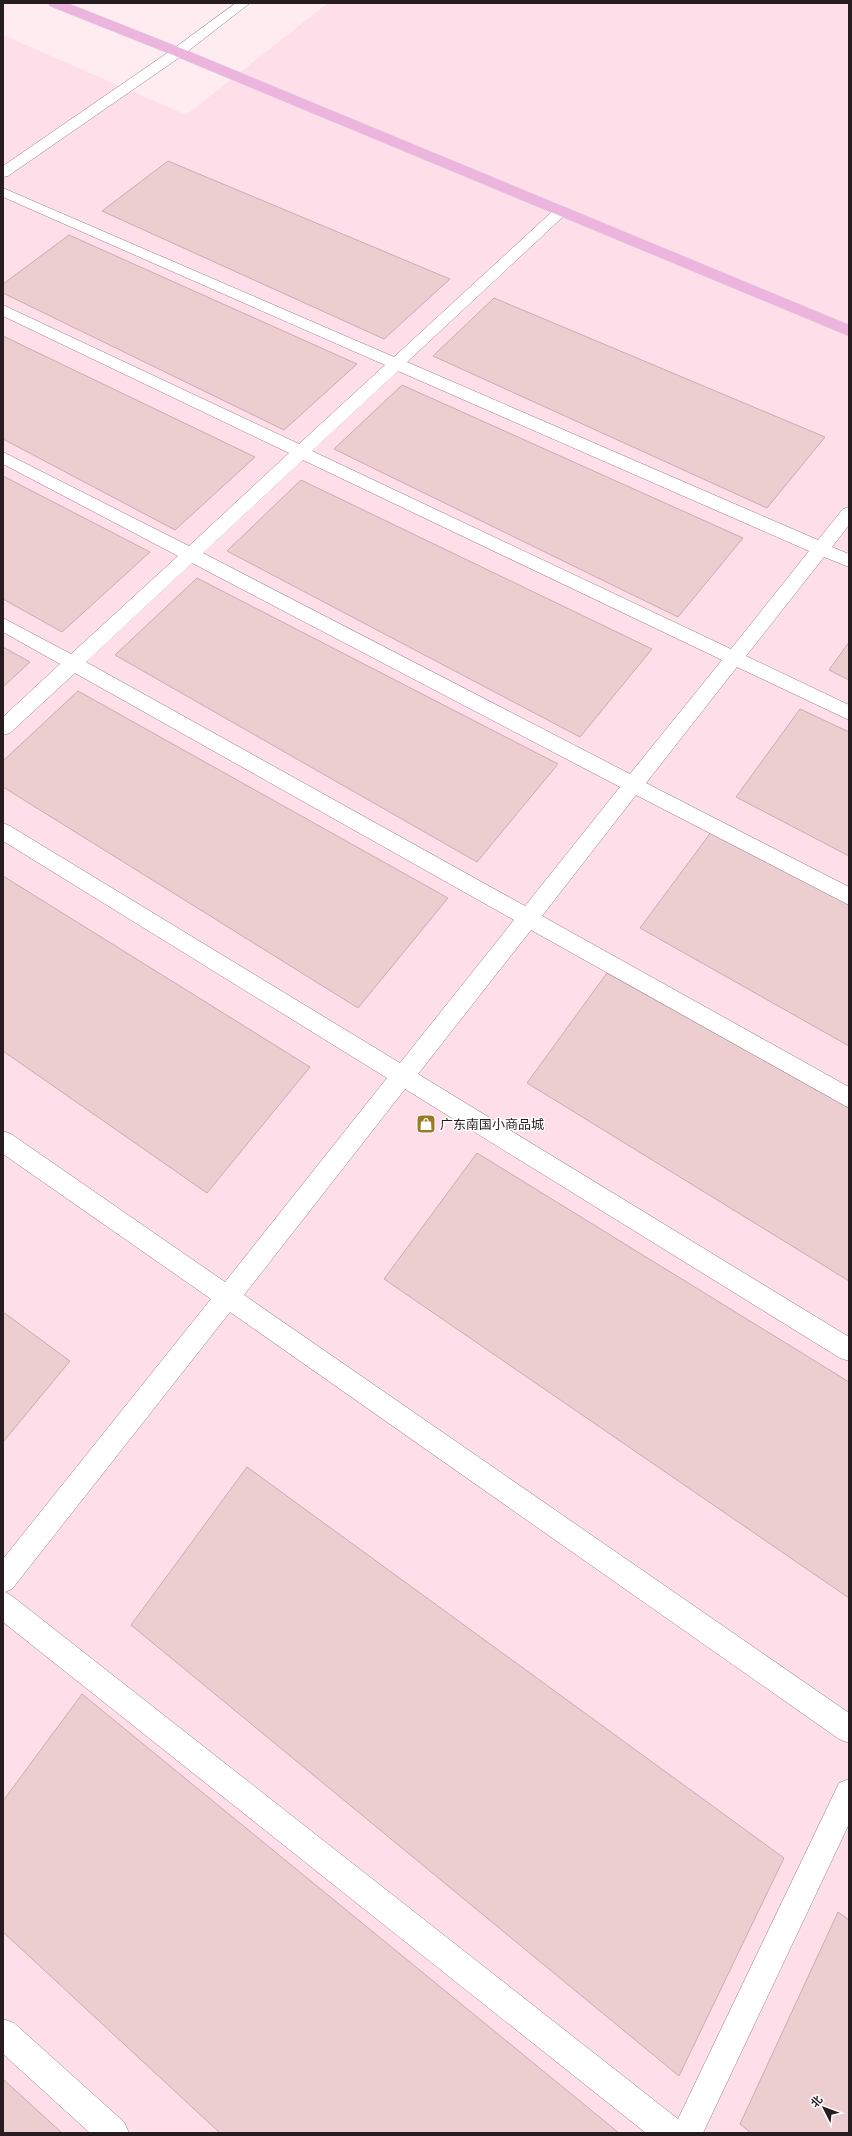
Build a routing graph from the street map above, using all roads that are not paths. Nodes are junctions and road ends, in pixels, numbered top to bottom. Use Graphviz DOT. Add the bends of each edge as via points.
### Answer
graph roads {
  1 [pos="55,3"];
  2 [pos="244,3"];
  3 [pos="178,52"];
  4 [pos="3,173"];
  5 [pos="3,192"];
  6 [pos="561,211"];
  7 [pos="3,310"];
  8 [pos="849,331"];
  9 [pos="396,364"];
  10 [pos="303,451"];
  11 [pos="3,457"];
  12 [pos="849,513"];
  13 [pos="820,549"];
  14 [pos="190,554"];
  15 [pos="849,562"];
  16 [pos="3,624"];
  17 [pos="733,660"];
  18 [pos="73,663"];
  19 [pos="849,713"];
  20 [pos="3,728"];
  21 [pos="634,785"];
  22 [pos="3,831"];
  23 [pos="849,897"];
  24 [pos="528,918"];
  25 [pos="403,1076"];
  26 [pos="849,1098"];
  27 [pos="3,1141"];
  28 [pos="228,1297"];
  29 [pos="849,1350"];
  30 [pos="3,1580"];
  31 [pos="3,1605"];
  32 [pos="849,1729"];
  33 [pos="849,1793"];
  34 [pos="3,2034"];
  35 [pos="113,2133"];
  36 [pos="671,2133"];
  37 [pos="687,2133"];
  1 -- 3 [label="main road"];
  2 -- 3 [label="street"];
  3 -- 4 [label="street"];
  3 -- 6 [label="main road"];
  5 -- 9 [label="street"];
  6 -- 8 [label="main road"];
  6 -- 9 [label="street"];
  7 -- 10 [label="street"];
  9 -- 10 [label="street"];
  9 -- 13 [label="street"];
  10 -- 14 [label="street"];
  10 -- 17 [label="street"];
  11 -- 14 [label="street"];
  12 -- 13 [label="street"];
  13 -- 15 [label="street"];
  13 -- 17 [label="street"];
  14 -- 18 [label="street"];
  14 -- 21 [label="street"];
  16 -- 18 [label="street"];
  17 -- 19 [label="street"];
  17 -- 21 [label="street"];
  18 -- 20 [label="street"];
  18 -- 24 [label="street"];
  21 -- 23 [label="street"];
  21 -- 24 [label="street"];
  22 -- 25 [label="street"];
  24 -- 25 [label="street"];
  24 -- 26 [label="street"];
  25 -- 28 [label="street"];
  25 -- 29 [label="street"];
  27 -- 28 [label="street"];
  28 -- 30 [label="street"];
  28 -- 32 [label="street"];
  31 -- 36 [label="street"];
  33 -- 37 [label="street"];
  34 -- 35 [label="street"];
}
